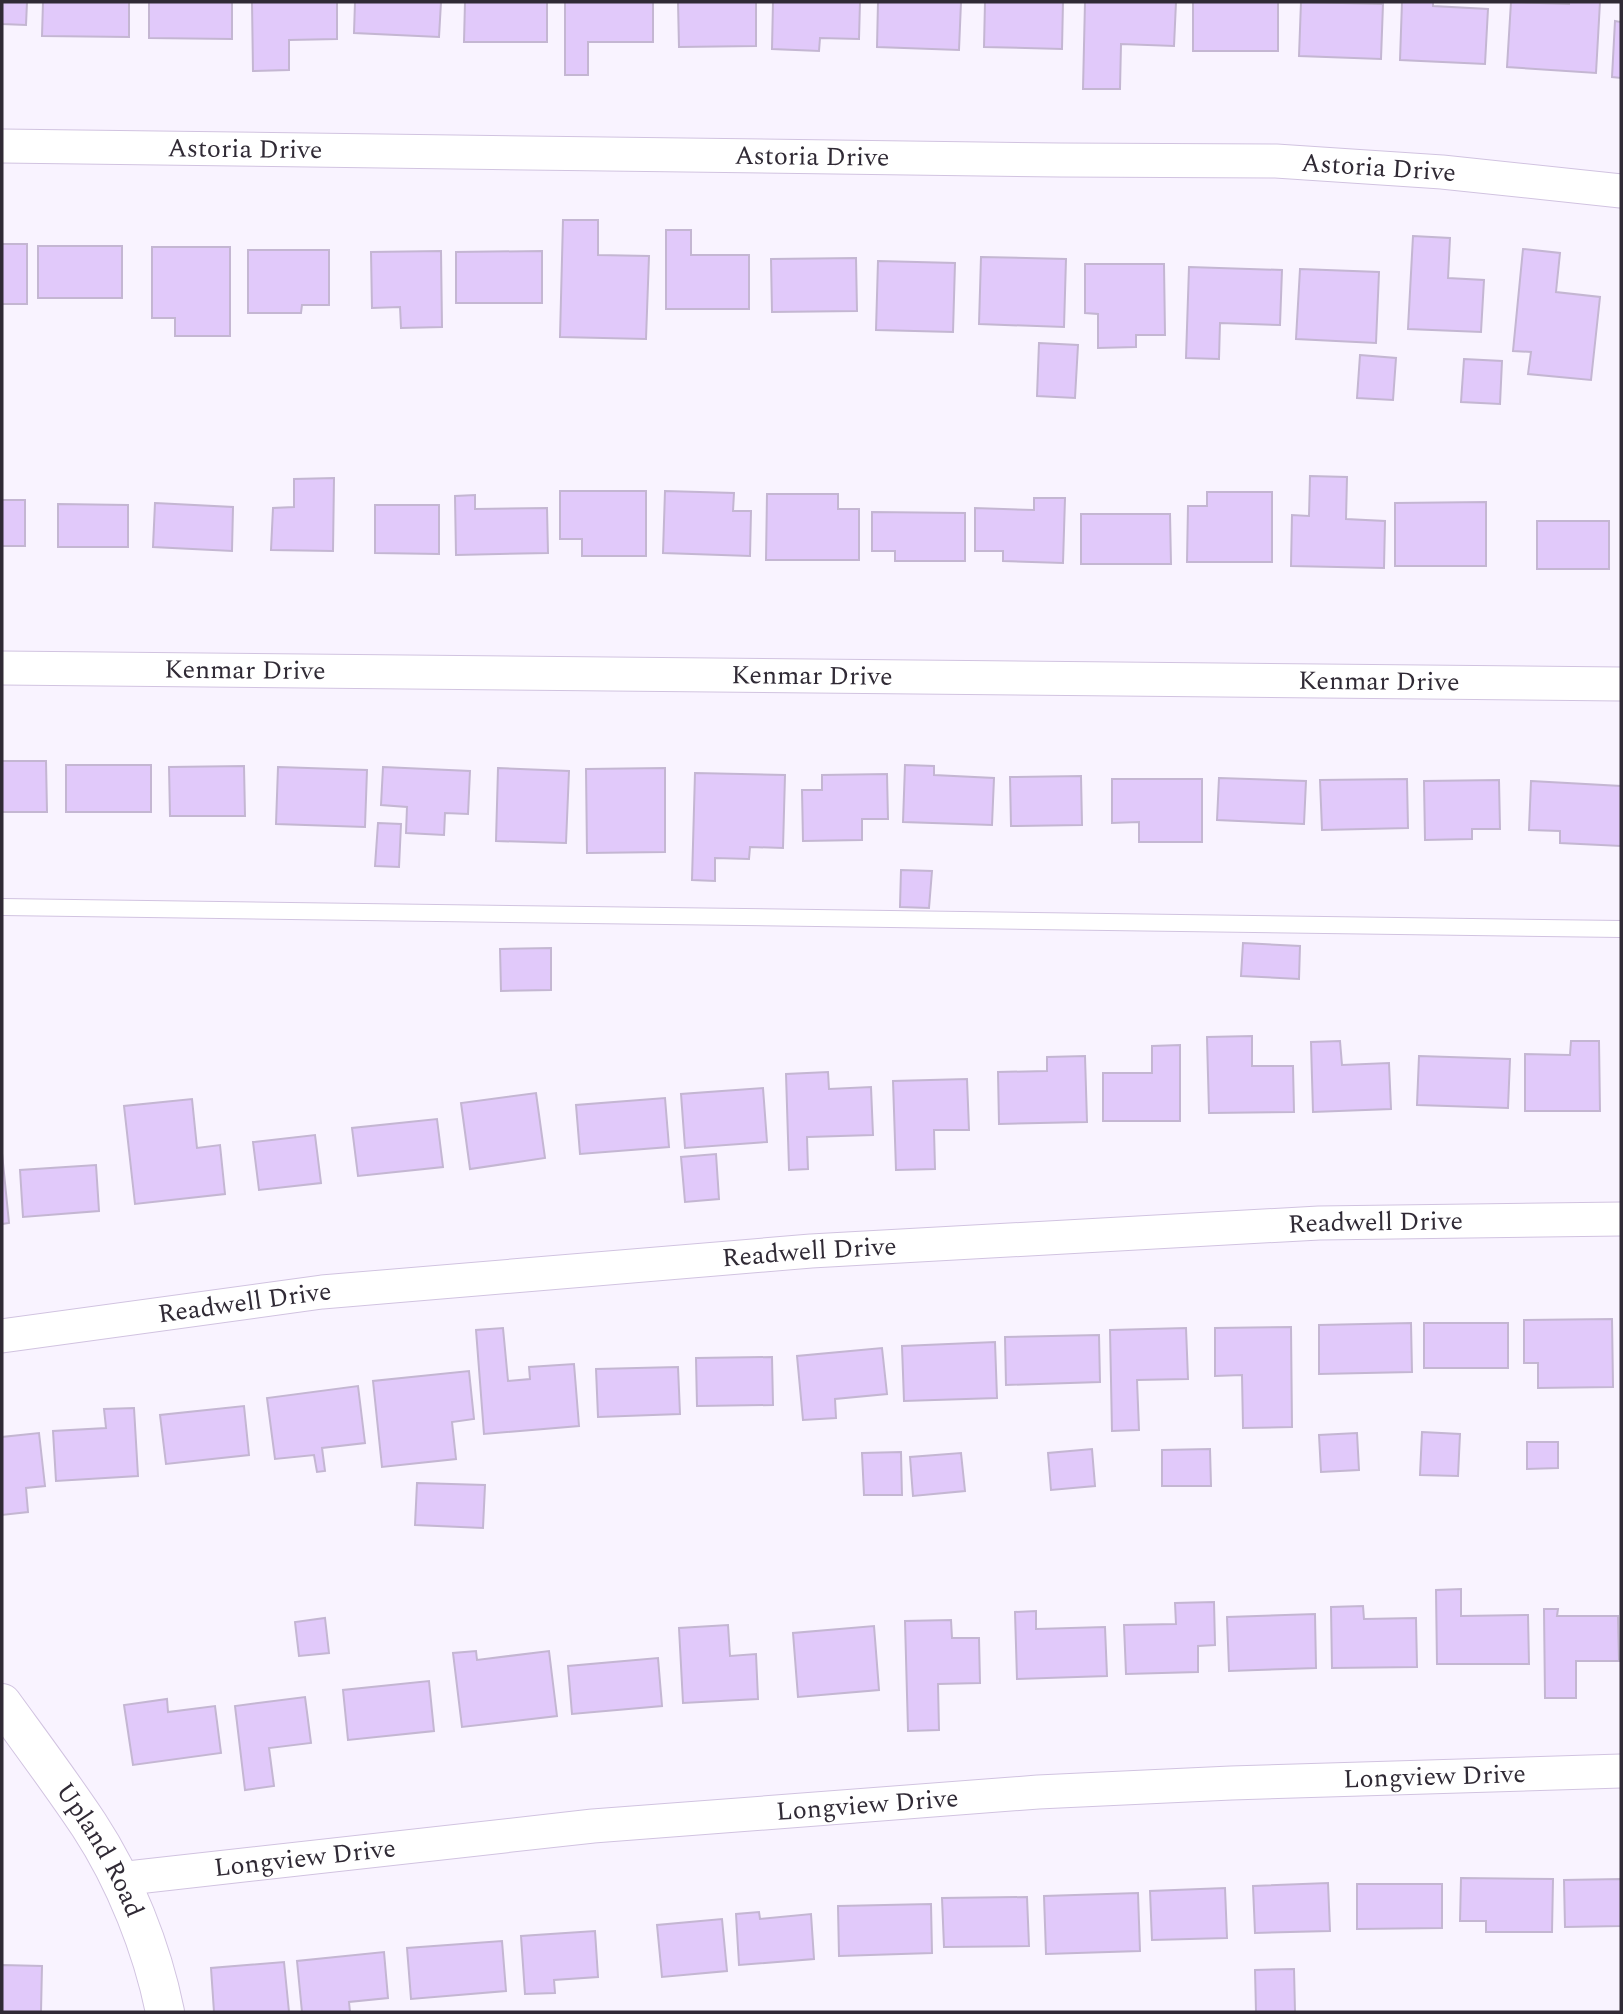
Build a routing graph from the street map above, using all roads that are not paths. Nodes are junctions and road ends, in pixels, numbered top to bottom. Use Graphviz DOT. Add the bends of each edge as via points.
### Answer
graph roads {
  1 [pos="2,146"];
  2 [pos="1621,191"];
  3 [pos="2,668"];
  4 [pos="1621,684"];
  5 [pos="2,907"];
  6 [pos="1621,929"];
  7 [pos="1621,1219"];
  8 [pos="2,1336"];
  9 [pos="2,1703"];
  10 [pos="1621,1770"];
  11 [pos="119,1879"];
  12 [pos="165,2012"];
  1 -- 2 [label="street, Astoria Drive" via="1276,161"];
  3 -- 4 [label="street, Kenmar Drive"];
  5 -- 6 [label="lane"];
  7 -- 8 [label="street, Readwell Drive" via="1319,1223 811,1251 322,1292"];
  9 -- 11 [label="street, Upland Road" via="90,1826"];
  10 -- 11 [label="street, Longview Drive" via="1038,1792 593,1826"];
  11 -- 12 [label="street, Upland Road" via="144,1937"];
}
